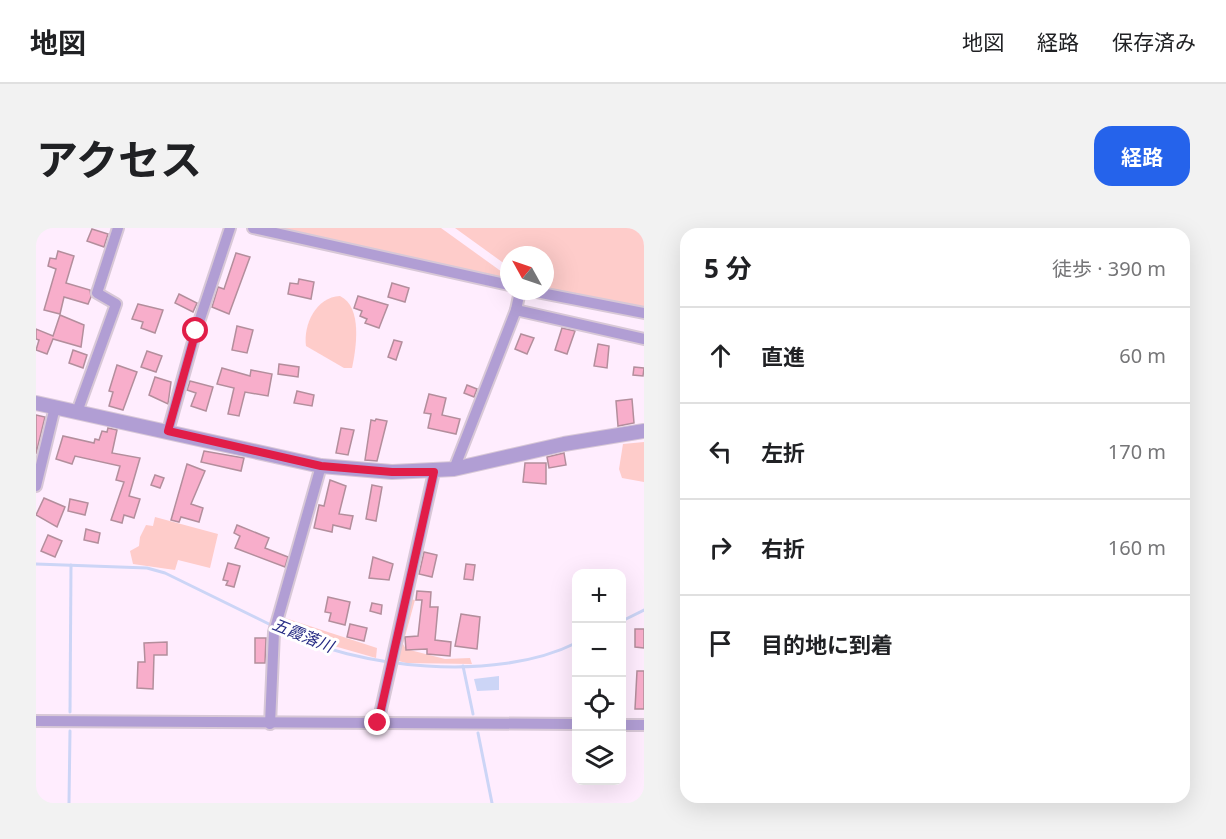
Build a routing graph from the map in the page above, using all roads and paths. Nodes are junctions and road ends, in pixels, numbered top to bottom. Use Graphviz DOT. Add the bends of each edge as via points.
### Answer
graph roads {
  1 [pos="118,228"];
  2 [pos="230,228"];
  3 [pos="253,228"];
  4 [pos="500,283"];
  5 [pos="554,295"];
  6 [pos="518,300"];
  7 [pos="516,310"];
  8 [pos="644,313"];
  9 [pos="644,339"];
  10 [pos="36,403"];
  11 [pos="55,407"];
  12 [pos="77,412"];
  13 [pos="168,431"];
  14 [pos="644,431"];
  15 [pos="321,466"];
  16 [pos="454,470"];
  17 [pos="434,472"];
  18 [pos="36,486"];
  19 [pos="36,721"];
  20 [pos="378,723"];
  21 [pos="270,724"];
  22 [pos="572,724"];
  23 [pos="626,725"];
  24 [pos="644,725"];
  1 -- 12 [label="street" via="97,293 116,304"];
  2 -- 13 [label="street"];
  3 -- 4 [label="street"];
  5 -- 8 [label="street"];
  6 -- 7 [label="street"];
  7 -- 9 [label="street"];
  7 -- 16 [label="street"];
  10 -- 11 [label="street"];
  11 -- 12 [label="street"];
  11 -- 18 [label="street"];
  12 -- 13 [label="street"];
  13 -- 15 [label="street"];
  14 -- 16 [label="street" via="564,444"];
  15 -- 17 [label="street"];
  15 -- 21 [label="street" via="275,628"];
  16 -- 17 [label="street"];
  17 -- 20 [label="street"];
  19 -- 21 [label="street"];
  20 -- 21 [label="street"];
  20 -- 22 [label="street"];
  23 -- 24 [label="street"];
}
